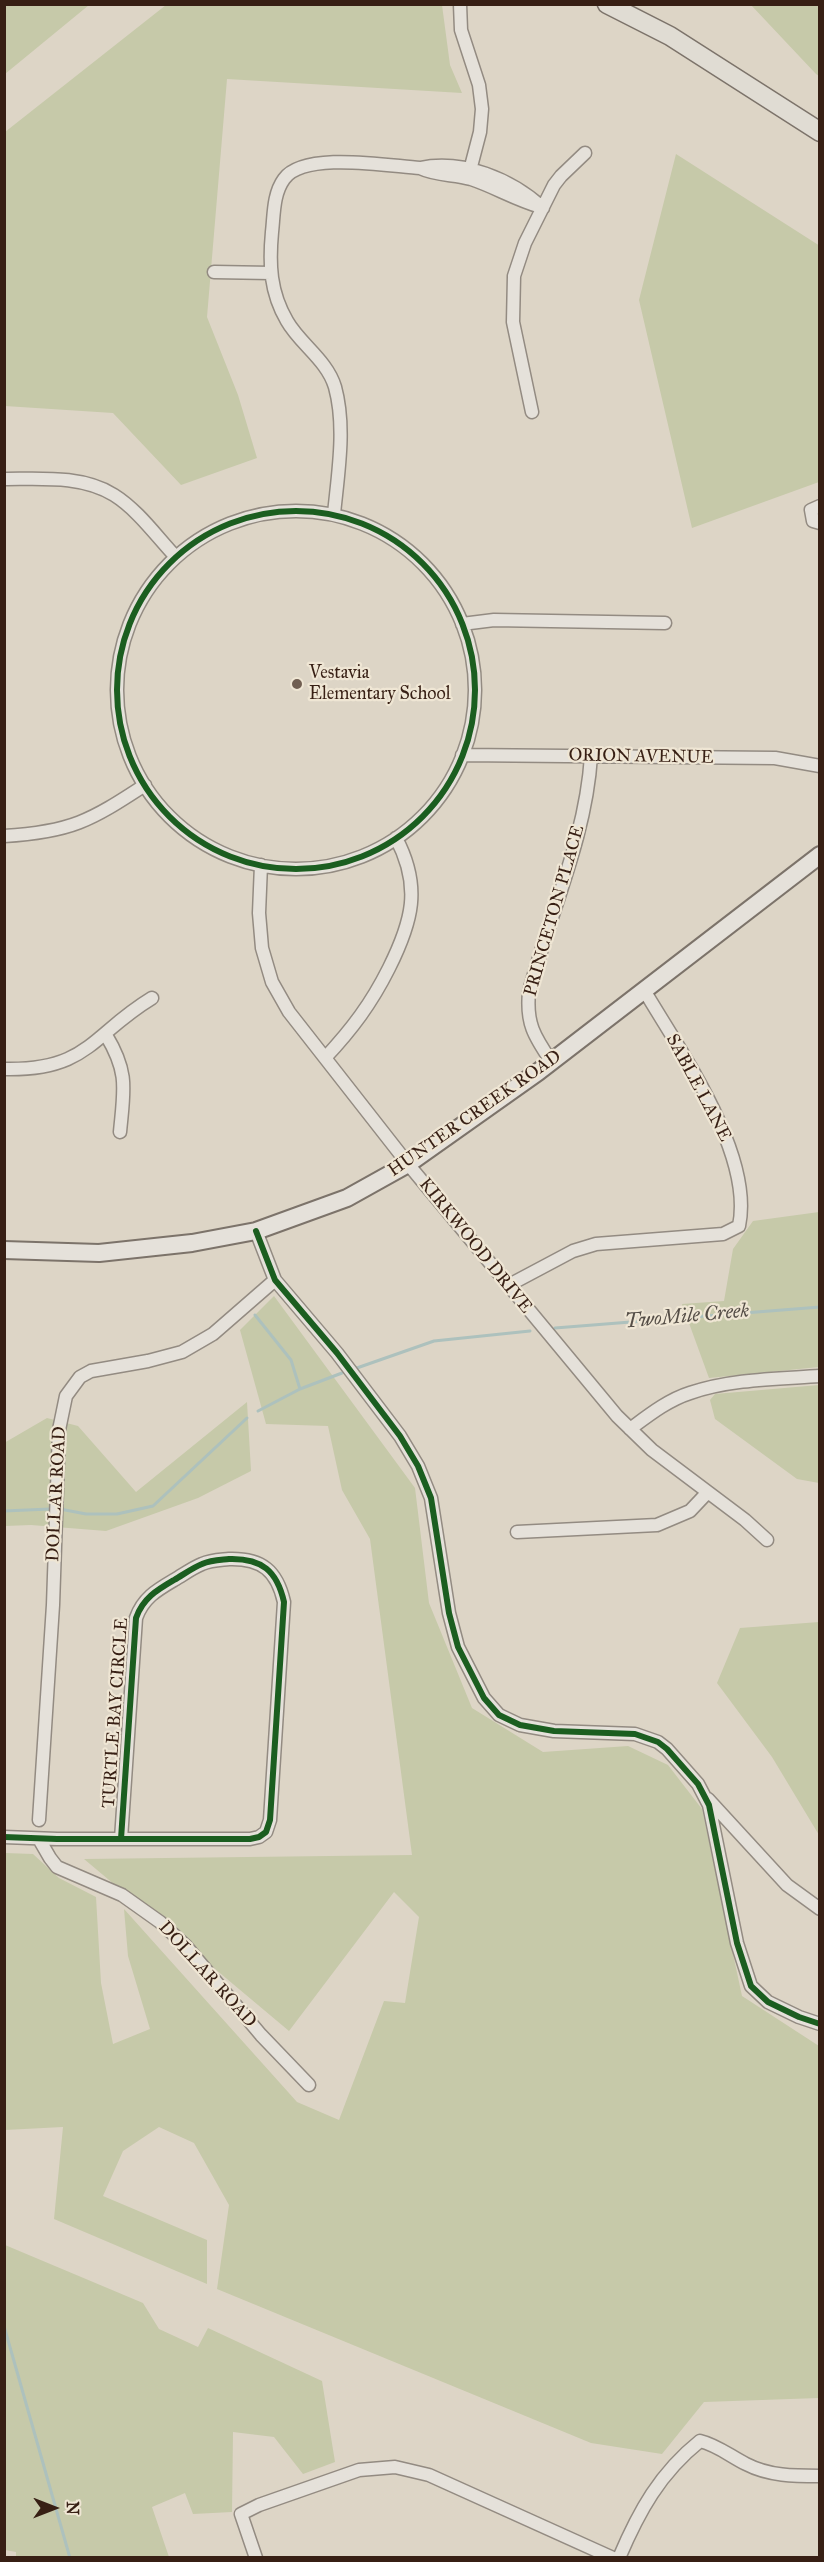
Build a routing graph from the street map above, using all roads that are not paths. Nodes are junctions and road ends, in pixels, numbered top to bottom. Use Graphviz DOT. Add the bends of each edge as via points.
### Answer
graph roads {
  1 [pos="460,4"];
  2 [pos="607,4"];
  3 [pos="819,132"];
  4 [pos="585,153"];
  5 [pos="469,173"];
  6 [pos="543,208"];
  7 [pos="214,272"];
  8 [pos="271,273"];
  9 [pos="532,412"];
  10 [pos="4,479"];
  11 [pos="819,506"];
  12 [pos="334,514"];
  13 [pos="819,523"];
  14 [pos="176,557"];
  15 [pos="462,624"];
  16 [pos="665,624"];
  17 [pos="462,755"];
  18 [pos="591,756"];
  19 [pos="819,766"];
  20 [pos="145,785"];
  21 [pos="4,836"];
  22 [pos="396,838"];
  23 [pos="819,855"];
  24 [pos="261,866"];
  25 [pos="644,990"];
  26 [pos="152,998"];
  27 [pos="106,1035"];
  28 [pos="326,1058"];
  29 [pos="551,1061"];
  30 [pos="4,1069"];
  31 [pos="120,1132"];
  32 [pos="408,1164"];
  33 [pos="256,1231"];
  34 [pos="4,1250"];
  35 [pos="275,1280"];
  36 [pos="509,1285"];
  37 [pos="819,1376"];
  38 [pos="630,1429"];
  39 [pos="707,1493"];
  40 [pos="517,1532"];
  41 [pos="767,1539"];
  42 [pos="704,1794"];
  43 [pos="39,1820"];
  44 [pos="4,1837"];
  45 [pos="39,1839"];
  46 [pos="121,1839"];
  47 [pos="819,1910"];
  48 [pos="819,2024"];
  49 [pos="309,2085"];
  50 [pos="819,2476"];
  51 [pos="256,2558"];
  52 [pos="613,2558"];
  53 [pos="619,2558"];
  1 -- 5 [label="street" via="460,30 481,97 480,132"];
  2 -- 3 [label="main road" via="670,36"];
  4 -- 6 [label="street" via="561,176"];
  5 -- 6 [label="street" via="524,203"];
  5 -- 8 [label="street" via="436,165 420,168 327,162 292,170 275,201"];
  6 -- 9 [label="street" via="525,243 514,276 512,299 516,345"];
  7 -- 8 [label="street"];
  8 -- 12 [label="street" via="274,293 286,320 323,365 334,385 340,431"];
  10 -- 14 [label="street" via="80,482 103,489 122,501"];
  11 -- 13 [label="street" via="811,510 813,521"];
  12 -- 14 [label="street" via="283,511 250,517 211,533"];
  12 -- 15 [label="street" via="375,529 412,553 441,585"];
  14 -- 20 [label="street" via="142,598 119,665 122,727 129,753"];
  15 -- 16 [label="street" via="494,620"];
  15 -- 17 [label="street" via="475,680 472,718"];
  17 -- 18 [label="street, ORION AVENUE"];
  17 -- 22 [label="street" via="435,802"];
  18 -- 19 [label="street, ORION AVENUE" via="775,758"];
  18 -- 29 [label="street, PRINCETON PLACE" via="579,836 529,992 528,1015 534,1036"];
  20 -- 21 [label="street" via="81,824 59,831"];
  20 -- 24 [label="street" via="186,831 221,853"];
  22 -- 24 [label="street" via="345,862 317,868"];
  22 -- 28 [label="street" via="406,856 412,892 403,938 372,1001"];
  23 -- 25 [label="main road, HUNTER CREEK ROAD"];
  24 -- 28 [label="street, KIRKWOOD DRIVE" via="260,925 268,971 290,1012"];
  25 -- 29 [label="main road, HUNTER CREEK ROAD"];
  25 -- 36 [label="street, SABLE LANE" via="719,1120 742,1198 739,1226 723,1234 596,1244 573,1251"];
  26 -- 27 [label="street"];
  27 -- 30 [label="street" via="66,1062 43,1068"];
  27 -- 31 [label="street" via="118,1056 124,1079"];
  28 -- 32 [label="street, KIRKWOOD DRIVE"];
  29 -- 32 [label="main road, HUNTER CREEK ROAD"];
  32 -- 33 [label="main road, HUNTER CREEK ROAD" via="347,1198"];
  32 -- 36 [label="street, KIRKWOOD DRIVE"];
  33 -- 34 [label="main road, HUNTER CREEK ROAD" via="157,1248 99,1253"];
  33 -- 35 [label="street"];
  35 -- 42 [label="street" via="400,1436 418,1466 431,1498 440,1568 455,1637 491,1707 509,1721 542,1730 647,1737 667,1749"];
  35 -- 43 [label="street, DOLLAR ROAD" via="213,1334 182,1352 91,1371 80,1377 66,1396 56,1465 53,1605"];
  36 -- 38 [label="street, KIRKWOOD DRIVE"];
  37 -- 38 [label="street" via="740,1382 689,1393"];
  38 -- 39 [label="street, KIRKWOOD DRIVE"];
  39 -- 40 [label="street" via="690,1511 657,1525"];
  39 -- 41 [label="street, KIRKWOOD DRIVE"];
  42 -- 47 [label="street" via="787,1885"];
  42 -- 48 [label="street" via="737,1943 751,1986 768,2002"];
  44 -- 45 [label="street"];
  45 -- 46 [label="street"];
  45 -- 49 [label="street, DOLLAR ROAD" via="57,1867 122,1895 160,1922"];
  46 -- 46 [label="street, TURTLE BAY CIRCLE" via="250,1839 266,1832 270,1820 284,1602 273,1574 262,1565 235,1559 202,1564 152,1594 140,1606 136,1618"];
  50 -- 53 [label="street" via="766,2472 700,2440 658,2482"];
  51 -- 52 [label="street" via="241,2514 359,2470 395,2467 429,2475"];
}
